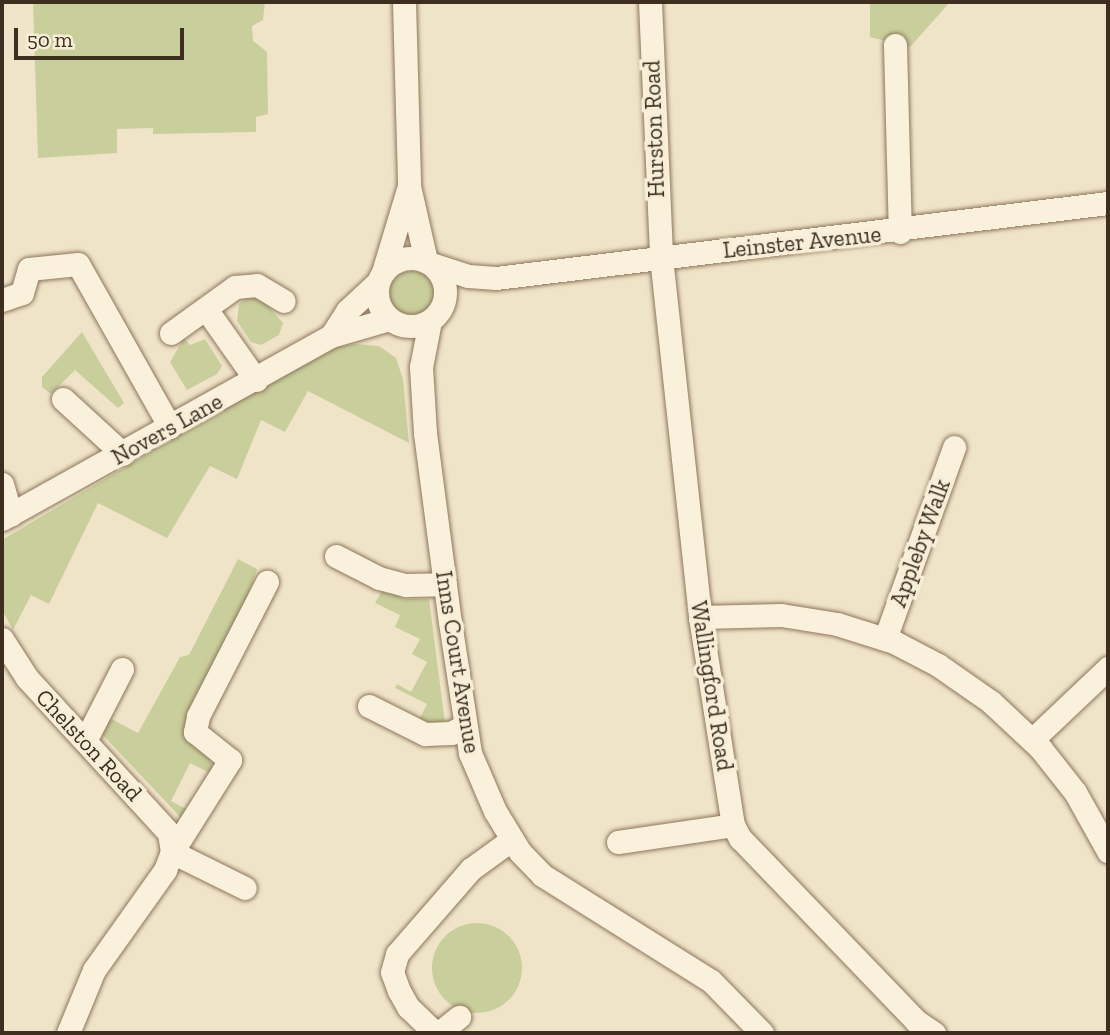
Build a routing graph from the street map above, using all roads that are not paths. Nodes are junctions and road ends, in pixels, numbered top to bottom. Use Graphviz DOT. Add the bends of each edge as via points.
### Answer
graph roads {
  1 [pos="404,2"];
  2 [pos="650,2"];
  3 [pos="895,45"];
  4 [pos="409,186"];
  5 [pos="1108,203"];
  6 [pos="900,232"];
  7 [pos="661,257"];
  8 [pos="428,263"];
  9 [pos="380,277"];
  10 [pos="496,278"];
  11 [pos="2,300"];
  12 [pos="284,301"];
  13 [pos="206,309"];
  14 [pos="435,317"];
  15 [pos="393,321"];
  16 [pos="171,334"];
  17 [pos="331,336"];
  18 [pos="421,367"];
  19 [pos="256,380"];
  20 [pos="63,399"];
  21 [pos="170,427"];
  22 [pos="954,446"];
  23 [pos="122,454"];
  24 [pos="2,484"];
  25 [pos="6,517"];
  26 [pos="336,556"];
  27 [pos="267,582"];
  28 [pos="445,584"];
  29 [pos="700,617"];
  30 [pos="2,639"];
  31 [pos="885,639"];
  32 [pos="1108,668"];
  33 [pos="122,669"];
  34 [pos="369,706"];
  35 [pos="464,726"];
  36 [pos="1032,740"];
  37 [pos="85,741"];
  38 [pos="733,825"];
  39 [pos="511,839"];
  40 [pos="618,842"];
  41 [pos="1108,851"];
  42 [pos="172,852"];
  43 [pos="245,888"];
  44 [pos="459,1017"];
  45 [pos="432,1029"];
  46 [pos="68,1033"];
  47 [pos="762,1033"];
  48 [pos="933,1033"];
  1 -- 4 [label="street"];
  2 -- 7 [label="street, Hurston Road"];
  3 -- 6 [label="street"];
  4 -- 8 [label="street"];
  4 -- 9 [label="street"];
  5 -- 6 [label="street, Leinster Avenue"];
  6 -- 7 [label="street, Leinster Avenue"];
  7 -- 10 [label="street, Leinster Avenue"];
  7 -- 29 [label="street, Wallingford Road"];
  8 -- 9 [label="street" via="402,258"];
  8 -- 10 [label="street, Leinster Avenue" via="468,276"];
  8 -- 14 [label="street" via="446,290"];
  9 -- 15 [label="street" via="378,302"];
  9 -- 17 [label="street, Novers Lane" via="347,311"];
  10 -- 14 [label="street, Leinster Avenue" via="460,296"];
  11 -- 21 [label="street" via="22,293 29,269 78,264"];
  12 -- 13 [label="street" via="269,289 248,285 235,287"];
  13 -- 16 [label="street"];
  13 -- 19 [label="street"];
  14 -- 15 [label="street" via="415,326"];
  14 -- 18 [label="street, Inns Court Avenue"];
  15 -- 17 [label="street, Novers Lane"];
  15 -- 18 [label="street, Inns Court Avenue"];
  17 -- 19 [label="street, Novers Lane"];
  18 -- 28 [label="street, Inns Court Avenue"];
  19 -- 21 [label="street, Novers Lane"];
  20 -- 23 [label="street"];
  21 -- 23 [label="street, Novers Lane"];
  22 -- 31 [label="street, Appleby Walk"];
  23 -- 25 [label="street, Novers Lane"];
  24 -- 25 [label="street"];
  26 -- 28 [label="street" via="379,578 406,585"];
  27 -- 42 [label="street" via="198,716 195,732 230,760"];
  28 -- 35 [label="street, Inns Court Avenue"];
  29 -- 31 [label="street" via="781,615 838,624"];
  29 -- 38 [label="street, Wallingford Road"];
  30 -- 37 [label="street, Chelston Road" via="26,678"];
  31 -- 36 [label="street" via="965,682"];
  32 -- 36 [label="street"];
  33 -- 37 [label="street"];
  34 -- 35 [label="street" via="425,734 451,733"];
  35 -- 39 [label="street, Inns Court Avenue" via="475,764"];
  36 -- 41 [label="street" via="1076,792"];
  37 -- 42 [label="street, Chelston Road" via="169,833"];
  38 -- 40 [label="street"];
  38 -- 48 [label="street, Wallingford Road" via="740,838"];
  39 -- 45 [label="street" via="471,869 397,954 392,972 399,990"];
  39 -- 47 [label="street, Inns Court Avenue" via="542,875 711,981"];
  42 -- 43 [label="street"];
  42 -- 46 [label="street" via="165,870 94,970"];
  44 -- 45 [label="street"];
}
